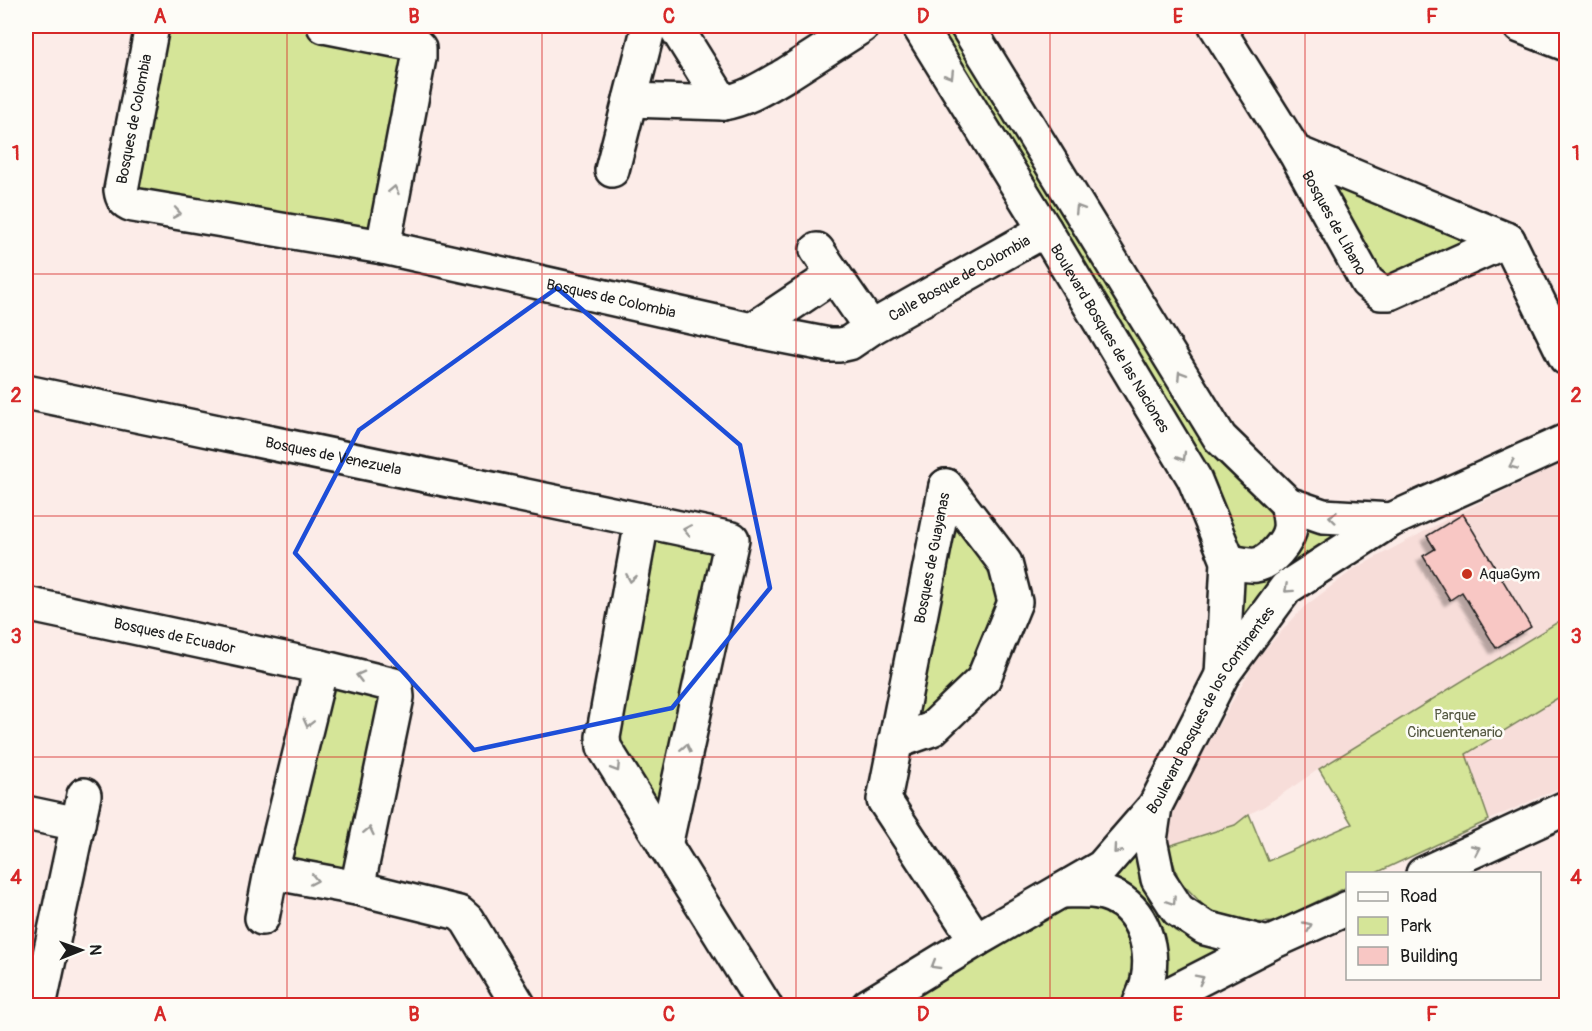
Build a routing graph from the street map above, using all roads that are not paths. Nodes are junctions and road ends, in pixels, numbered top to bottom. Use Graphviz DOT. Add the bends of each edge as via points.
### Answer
graph roads {
  1 [pos="152,26"];
  2 [pos="324,26"];
  3 [pos="649,26"];
  4 [pos="675,26"];
  5 [pos="862,26"];
  6 [pos="919,26"];
  7 [pos="967,26"];
  8 [pos="1216,26"];
  9 [pos="1520,26"];
  10 [pos="1566,44"];
  11 [pos="630,100"];
  12 [pos="723,103"];
  13 [pos="1295,152"];
  14 [pos="612,170"];
  15 [pos="1045,230"];
  16 [pos="1508,240"];
  17 [pos="383,248"];
  18 [pos="871,328"];
  19 [pos="752,330"];
  20 [pos="840,345"];
  21 [pos="1566,358"];
  22 [pos="26,392"];
  23 [pos="1566,441"];
  24 [pos="1288,504"];
  25 [pos="1391,520"];
  26 [pos="642,521"];
  27 [pos="1228,561"];
  28 [pos="26,604"];
  29 [pos="321,667"];
  30 [pos="1222,675"];
  31 [pos="896,742"];
  32 [pos="1155,806"];
  33 [pos="1566,808"];
  34 [pos="26,813"];
  35 [pos="665,846"];
  36 [pos="271,872"];
  37 [pos="1425,872"];
  38 [pos="357,888"];
  39 [pos="1061,891"];
  40 [pos="1346,908"];
  41 [pos="262,918"];
  42 [pos="976,940"];
  43 [pos="1268,944"];
  44 [pos="39,1005"];
  45 [pos="519,1005"];
  46 [pos="765,1005"];
  47 [pos="868,1005"];
  48 [pos="1138,1005"];
  49 [pos="1148,1005"];
  1 -- 17 [label="street, Bosques de Colombia, one-way" via="120,190 126,203"];
  17 -- 2 [label="street, one-way" via="419,48"];
  3 -- 11 [label="street"];
  4 -- 12 [label="street"];
  5 -- 12 [label="street" via="751,95"];
  6 -- 15 [label="street, Boulevard Bosques de las Naciones, one-way"];
  24 -- 7 [label="street, one-way" via="1220,438"];
  8 -- 13 [label="street, Bosques de Líbano"];
  9 -- 10 [label="street"];
  11 -- 12 [label="street"];
  11 -- 14 [label="street"];
  13 -- 16 [label="street, Bosques de Líbano"];
  13 -- 16 [label="street, Bosques de Líbano" via="1367,282 1381,293 1390,293"];
  15 -- 18 [label="street, Calle Bosque de Colombia"];
  15 -- 27 [label="street, Boulevard Bosques de las Naciones, one-way" via="1194,478"];
  16 -- 21 [label="street"];
  17 -- 19 [label="street, Bosques de Colombia"];
  18 -- 19 [label="street, Calle Bosque de Colombia" via="825,262"];
  18 -- 20 [label="street, Calle Bosque de Colombia"];
  19 -- 20 [label="street, Bosques de Colombia"];
  22 -- 26 [label="street, Bosques de Venezuela"];
  23 -- 25 [label="street, Boulevard Bosques de los Continentes, one-way"];
  25 -- 24 [label="street, one-way" via="1323,516"];
  24 -- 27 [label="street" via="1290,528 1268,560 1258,565"];
  25 -- 30 [label="street, Boulevard Bosques de los Continentes, one-way" via="1286,588"];
  26 -- 35 [label="street, one-way" via="603,742"];
  35 -- 26 [label="street, Bosques de Venezuela, one-way" via="732,539"];
  27 -- 30 [label="street, Boulevard Bosques de las Naciones"];
  28 -- 29 [label="street, Bosques de Ecuador"];
  29 -- 36 [label="street, one-way"];
  38 -- 29 [label="street, Bosques de Ecuador, one-way" via="397,693 391,684"];
  30 -- 32 [label="street, Boulevard Bosques de los Continentes"];
  31 -- 31 [label="street, Bosques de Guayanas" via="905,695 946,486 1005,562 1015,602 983,680 932,729"];
  31 -- 42 [label="street, Bosques de Guayanas" via="884,800"];
  32 -- 39 [label="street, Boulevard Bosques de los Continentes, one-way" via="1102,867"];
  32 -- 43 [label="street, one-way" via="1150,840 1158,879 1178,910 1205,928"];
  37 -- 33 [label="street, one-way"];
  34 -- 44 [label="street" via="81,810"];
  35 -- 46 [label="street"];
  36 -- 38 [label="street, one-way"];
  36 -- 41 [label="street"];
  38 -- 45 [label="street" via="459,913"];
  39 -- 42 [label="street, Boulevard Bosques de los Continentes"];
  39 -- 48 [label="street" via="1112,896 1132,910 1145,932 1150,955 1148,981"];
  43 -- 40 [label="street, one-way"];
  42 -- 47 [label="street, Boulevard Bosques de los Continentes, one-way"];
  49 -- 43 [label="street, one-way"];
}
